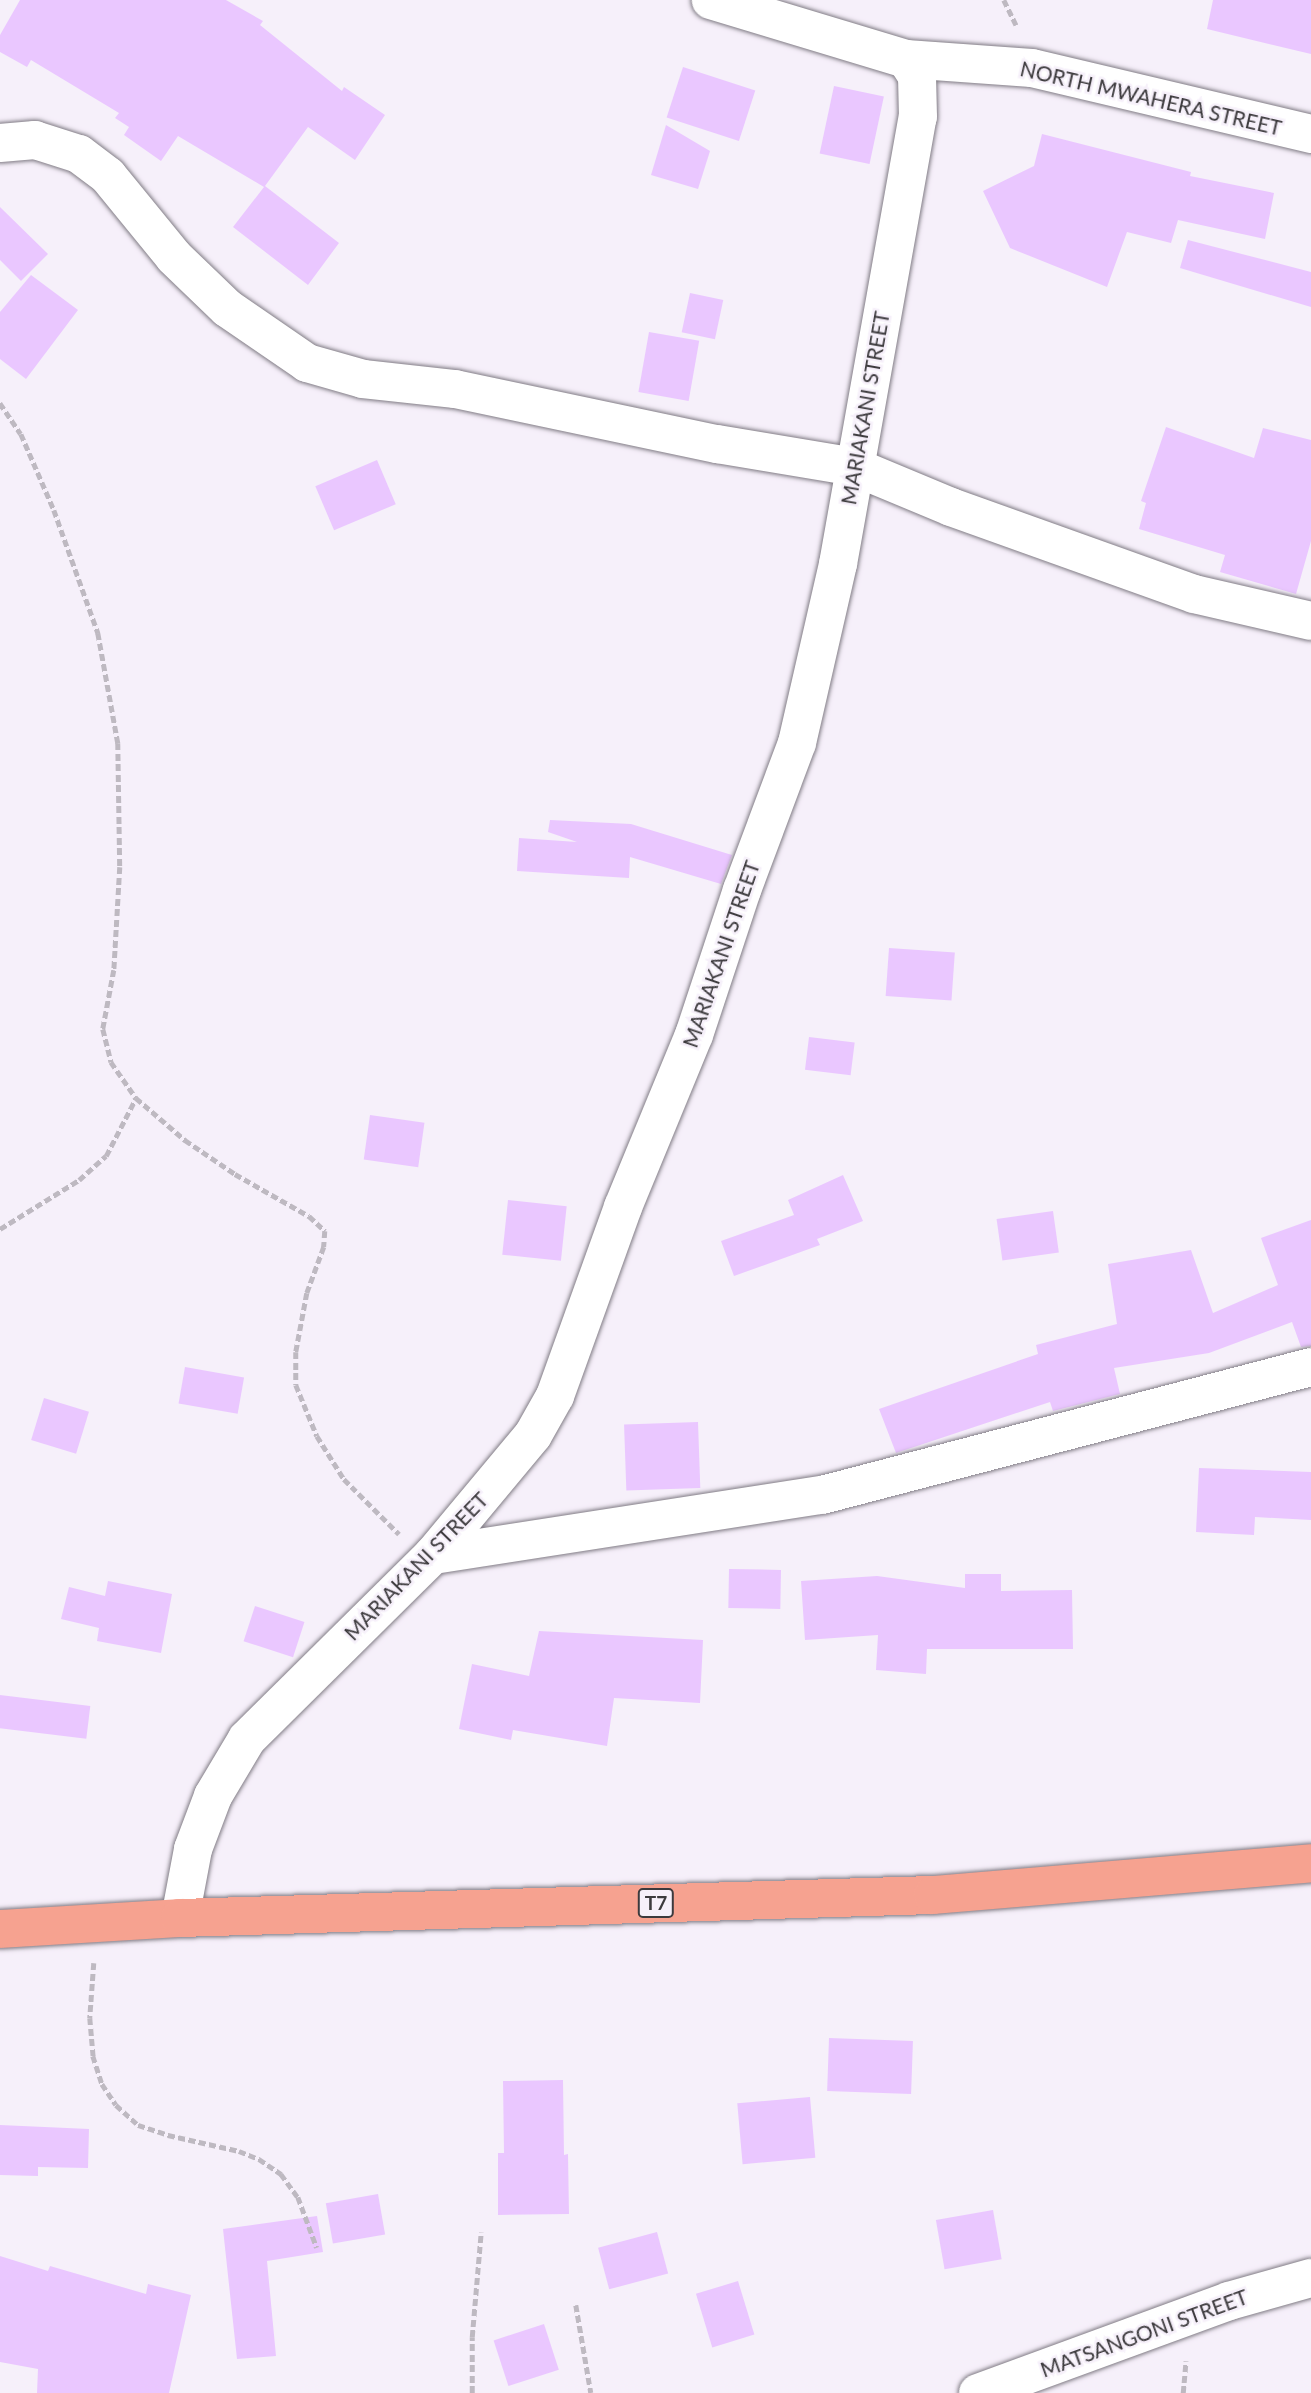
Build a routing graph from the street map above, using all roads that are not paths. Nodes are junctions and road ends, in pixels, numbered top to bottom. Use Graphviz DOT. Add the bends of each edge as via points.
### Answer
graph roads {
  1 [pos="711,0"];
  2 [pos="906,59"];
  3 [pos="1311,134"];
  4 [pos="0,143"];
  5 [pos="855,467"];
  6 [pos="1311,621"];
  7 [pos="1311,1367"];
  8 [pos="433,1555"];
  9 [pos="1311,1863"];
  10 [pos="180,1918"];
  11 [pos="0,1929"];
  12 [pos="1311,2278"];
  13 [pos="978,2393"];
  1 -- 2 [label="street"];
  2 -- 3 [label="street, NORTH MWAHERA STREET" via="1032,68"];
  2 -- 5 [label="street, MARIAKANI STREET" via="917,76 918,117"];
  4 -- 5 [label="street" via="35,140 79,154 107,176 174,257 227,307 307,363 363,379 455,389 718,444"];
  5 -- 6 [label="street" via="951,507 1194,594"];
  5 -- 8 [label="street, MARIAKANI STREET" via="838,565 797,743 694,1034 623,1207 568,1364 533,1435"];
  7 -- 8 [label="street" via="822,1495"];
  8 -- 10 [label="street, MARIAKANI STREET" via="247,1739 213,1796 193,1849"];
  9 -- 10 [label="highway, T7" via="933,1895"];
  10 -- 11 [label="highway, T7"];
  12 -- 13 [label="street, MATSANGONI STREET" via="1229,2301"];
}
